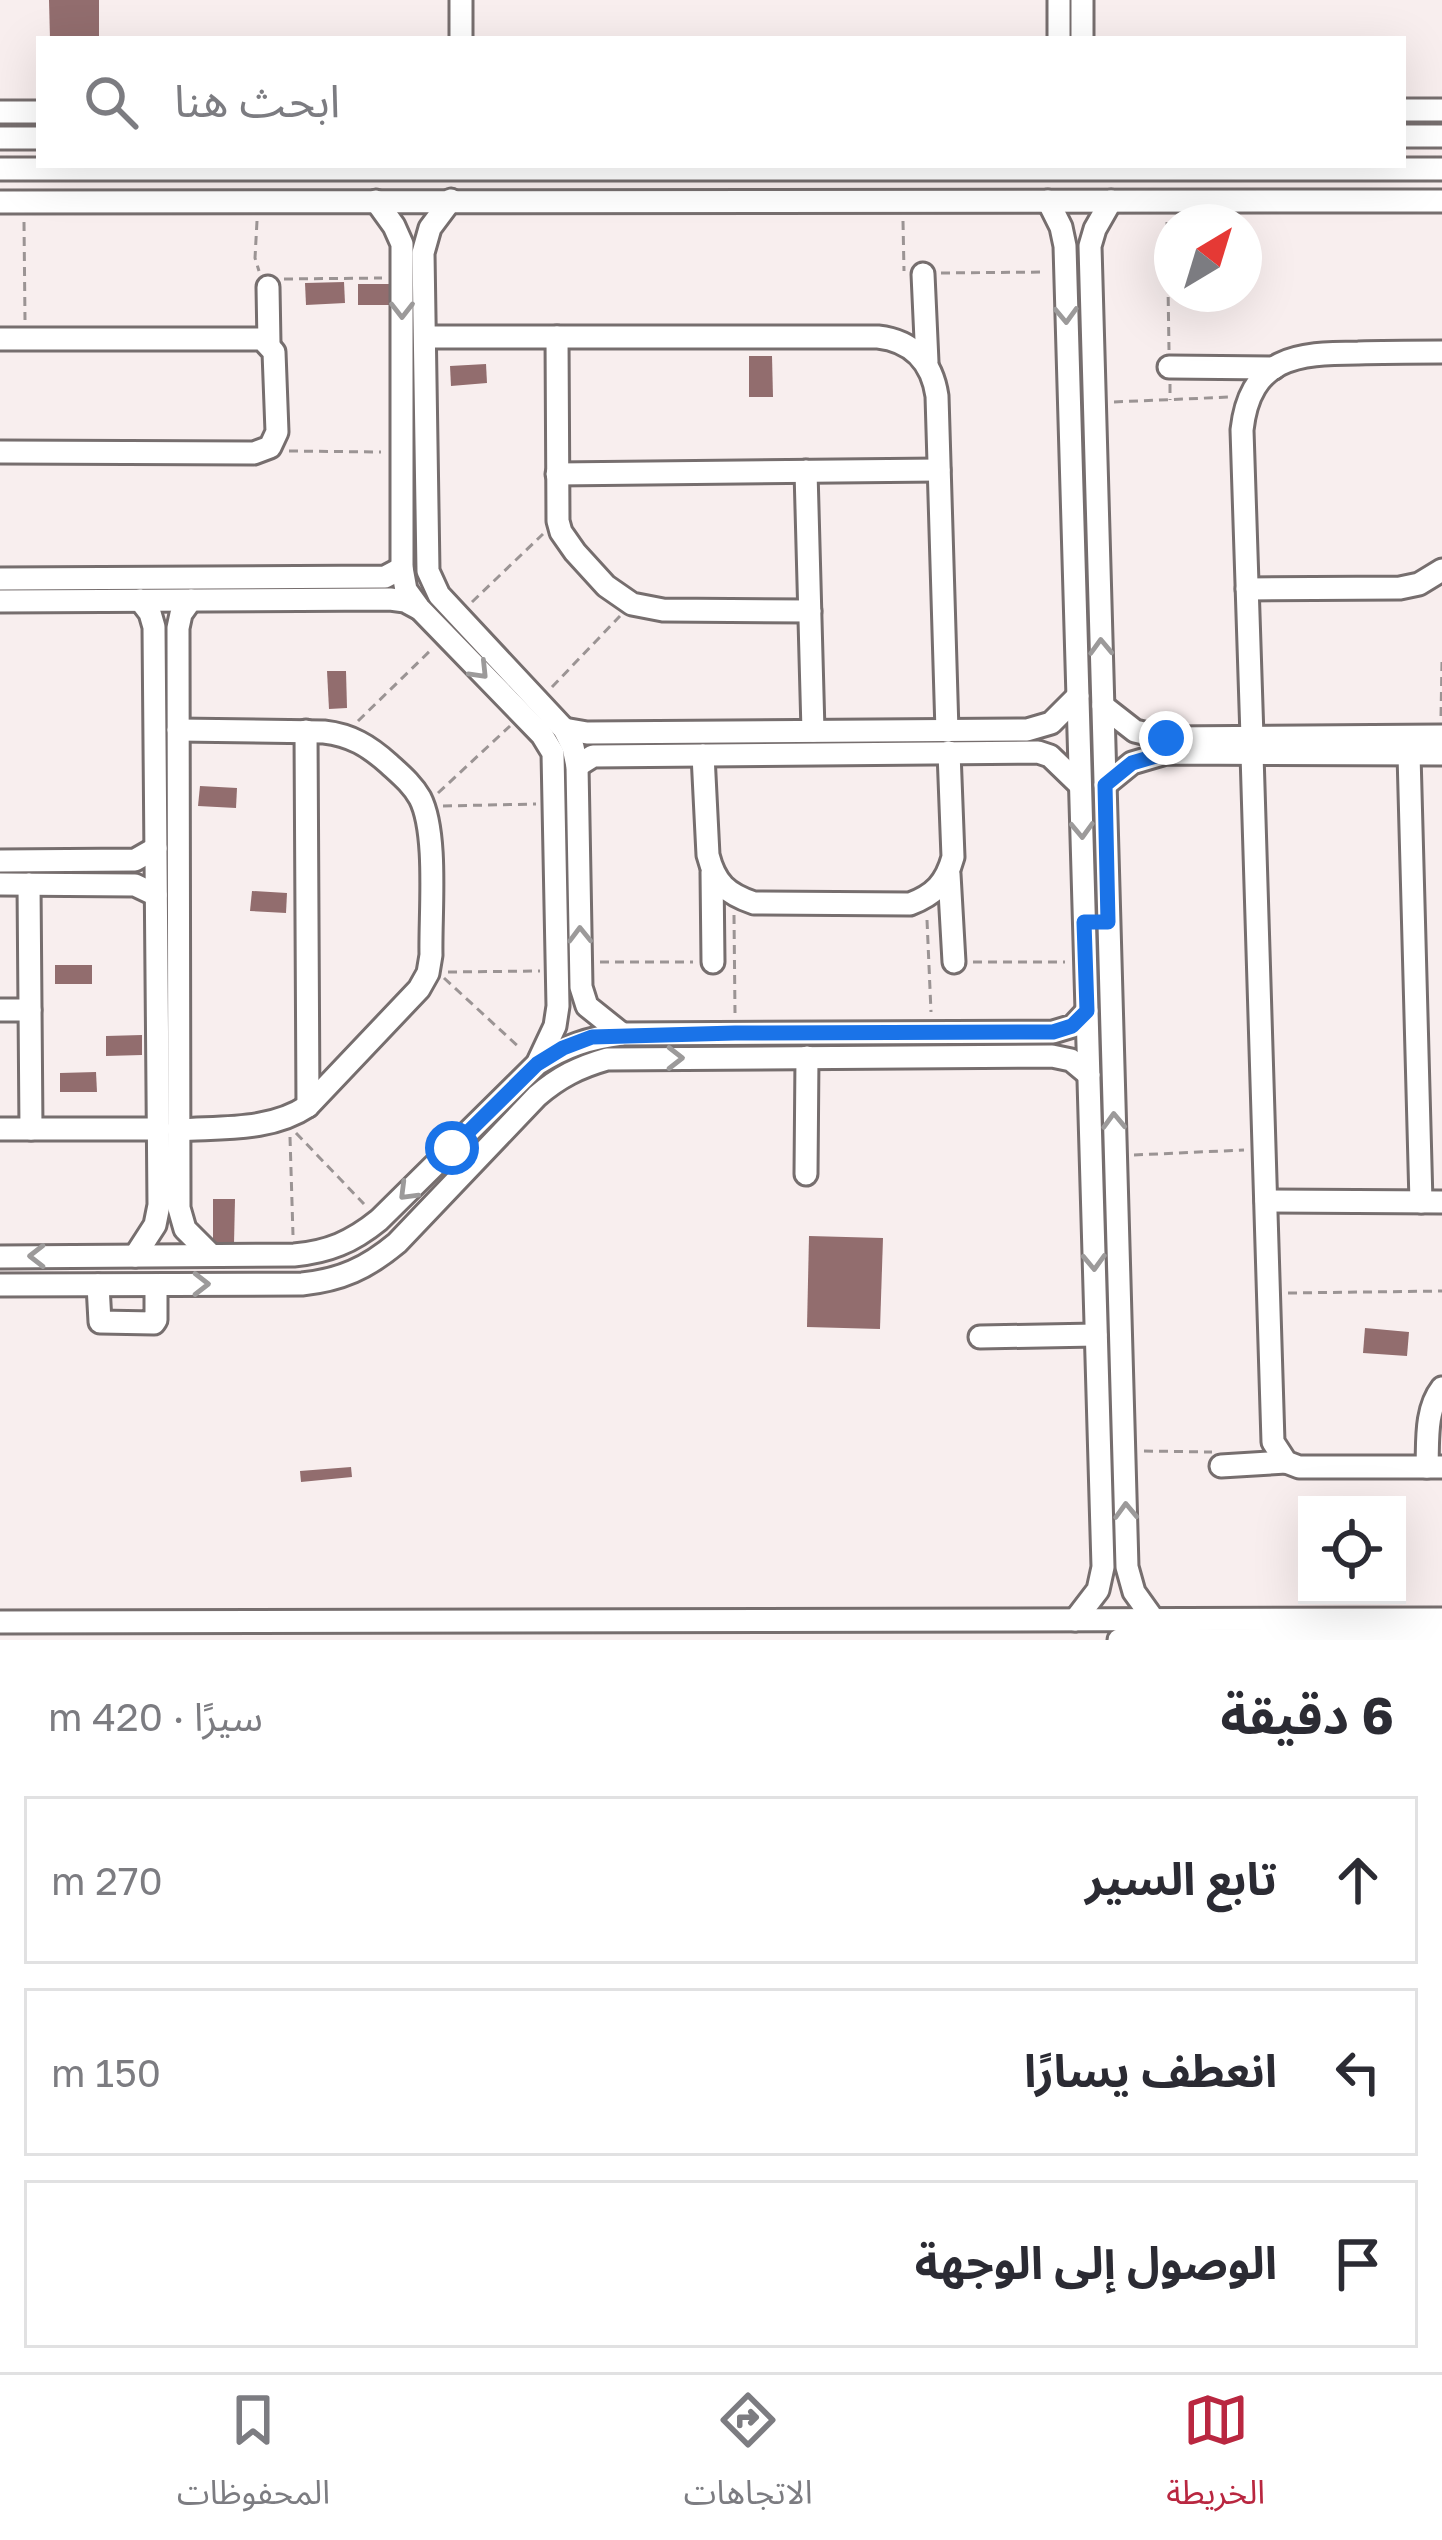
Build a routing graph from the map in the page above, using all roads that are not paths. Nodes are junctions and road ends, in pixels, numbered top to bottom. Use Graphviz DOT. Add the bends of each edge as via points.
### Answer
graph roads {
  1 [pos="461,0"];
  2 [pos="1071,7"];
  3 [pos="461,36"];
  4 [pos="1060,36"];
  5 [pos="1081,36"];
  6 [pos="1406,110"];
  7 [pos="1442,110"];
  8 [pos="0,112"];
  9 [pos="36,112"];
  10 [pos="1406,136"];
  11 [pos="1442,136"];
  12 [pos="0,138"];
  13 [pos="36,138"];
  14 [pos="230,168"];
  15 [pos="952,168"];
  16 [pos="0,169"];
  17 [pos="1442,169"];
  18 [pos="451,200"];
  19 [pos="376,201"];
  20 [pos="1048,201"];
  21 [pos="1111,201"];
  22 [pos="1442,201"];
  23 [pos="12,202"];
  24 [pos="1065,246"];
  25 [pos="1090,246"];
  26 [pos="923,274"];
  27 [pos="268,287"];
  28 [pos="424,337"];
  29 [pos="556,337"];
  30 [pos="0,339"];
  31 [pos="269,344"];
  32 [pos="1442,352"];
  33 [pos="926,362"];
  34 [pos="1169,367"];
  35 [pos="1274,368"];
  36 [pos="0,452"];
  37 [pos="939,470"];
  38 [pos="806,471"];
  39 [pos="557,474"];
  40 [pos="402,568"];
  41 [pos="1442,569"];
  42 [pos="0,579"];
  43 [pos="1247,589"];
  44 [pos="140,600"];
  45 [pos="191,600"];
  46 [pos="0,601"];
  47 [pos="419,608"];
  48 [pos="810,610"];
  49 [pos="1078,696"];
  50 [pos="1102,706"];
  51 [pos="530,708"];
  52 [pos="564,729"];
  53 [pos="178,730"];
  54 [pos="306,731"];
  55 [pos="813,731"];
  56 [pos="1442,736"];
  57 [pos="948,741"];
  58 [pos="1027,741"];
  59 [pos="1252,745"];
  60 [pos="1166,746"];
  61 [pos="1409,754"];
  62 [pos="1442,754"];
  63 [pos="703,755"];
  64 [pos="578,766"];
  65 [pos="1080,784"];
  66 [pos="1105,785"];
  67 [pos="156,848"];
  68 [pos="0,861"];
  69 [pos="712,872"];
  70 [pos="949,874"];
  71 [pos="0,884"];
  72 [pos="28,884"];
  73 [pos="156,895"];
  74 [pos="1084,922"];
  75 [pos="1108,922"];
  76 [pos="713,962"];
  77 [pos="954,962"];
  78 [pos="0,1010"];
  79 [pos="30,1010"];
  80 [pos="1087,1011"];
  81 [pos="622,1034"];
  82 [pos="807,1057"];
  83 [pos="537,1064"];
  84 [pos="1089,1075"];
  85 [pos="308,1106"];
  86 [pos="0,1129"];
  87 [pos="32,1129"];
  88 [pos="169,1129"];
  89 [pos="452,1148"];
  90 [pos="470,1166"];
  91 [pos="806,1174"];
  92 [pos="1265,1201"];
  93 [pos="1431,1202"];
  94 [pos="211,1255"];
  95 [pos="135,1256"];
  96 [pos="0,1257"];
  97 [pos="0,1285"];
  98 [pos="98,1285"];
  99 [pos="156,1285"];
  100 [pos="1096,1335"];
  101 [pos="980,1337"];
  102 [pos="1442,1388"];
  103 [pos="1286,1462"];
  104 [pos="1221,1466"];
  105 [pos="1434,1467"];
  106 [pos="1103,1567"];
  107 [pos="1127,1567"];
  108 [pos="1442,1619"];
  109 [pos="1075,1620"];
  110 [pos="1154,1620"];
  111 [pos="0,1622"];
  112 [pos="542,1630"];
  113 [pos="1119,1640"];
  114 [pos="1442,1640"];
  1 -- 3 [label="street"];
  2 -- 4 [label="street"];
  2 -- 5 [label="street"];
  6 -- 7 [label="street"];
  8 -- 9 [label="street"];
  10 -- 11 [label="street"];
  12 -- 13 [label="street"];
  14 -- 16 [label="street"];
  15 -- 17 [label="street"];
  18 -- 19 [label="street"];
  18 -- 20 [label="street"];
  18 -- 28 [label="street" via="424,244"];
  19 -- 23 [label="street"];
  19 -- 40 [label="street, one-way" via="399,235"];
  20 -- 21 [label="street"];
  20 -- 24 [label="street"];
  21 -- 22 [label="street"];
  21 -- 25 [label="street"];
  24 -- 25 [label="street"];
  24 -- 49 [label="street, one-way"];
  50 -- 25 [label="street, one-way"];
  26 -- 33 [label="street"];
  27 -- 31 [label="street"];
  28 -- 29 [label="street"];
  28 -- 51 [label="street" via="428,571"];
  29 -- 33 [label="street" via="878,337 905,344"];
  29 -- 39 [label="street"];
  30 -- 31 [label="street"];
  31 -- 36 [label="street" via="277,432 263,451"];
  32 -- 35 [label="street" via="1315,353"];
  33 -- 37 [label="street" via="937,396"];
  34 -- 35 [label="street"];
  35 -- 43 [label="street" via="1250,396 1242,430"];
  37 -- 38 [label="street"];
  37 -- 57 [label="street"];
  38 -- 39 [label="street"];
  38 -- 48 [label="street"];
  39 -- 48 [label="street" via="561,532 632,604"];
  40 -- 42 [label="street" via="385,577"];
  40 -- 47 [label="street"];
  41 -- 43 [label="street" via="1400,588"];
  43 -- 59 [label="street"];
  44 -- 45 [label="street"];
  44 -- 46 [label="street"];
  44 -- 67 [label="street" via="154,627"];
  45 -- 47 [label="street" via="390,599"];
  45 -- 53 [label="street" via="178,628"];
  47 -- 51 [label="street, one-way"];
  48 -- 55 [label="street"];
  49 -- 58 [label="street"];
  49 -- 65 [label="street"];
  50 -- 60 [label="street"];
  50 -- 66 [label="street"];
  51 -- 52 [label="street"];
  51 -- 83 [label="street" via="553,753 555,804 557,1016"];
  52 -- 55 [label="street"];
  52 -- 64 [label="street"];
  53 -- 54 [label="street"];
  53 -- 88 [label="street"];
  54 -- 85 [label="street"];
  54 -- 85 [label="street" via="371,748 424,806 431,955 419,988"];
  55 -- 57 [label="street"];
  56 -- 59 [label="street"];
  57 -- 58 [label="street"];
  57 -- 63 [label="street"];
  57 -- 70 [label="street"];
  58 -- 65 [label="street"];
  59 -- 60 [label="street"];
  59 -- 61 [label="street"];
  59 -- 92 [label="street"];
  60 -- 66 [label="street"];
  61 -- 62 [label="street"];
  61 -- 93 [label="street"];
  63 -- 64 [label="street" via="593,756"];
  63 -- 69 [label="street"];
  81 -- 64 [label="street, one-way" via="587,1006 581,987"];
  65 -- 74 [label="street, one-way"];
  66 -- 75 [label="street"];
  67 -- 68 [label="street" via="128,861"];
  67 -- 73 [label="street"];
  69 -- 70 [label="street" via="734,897 754,903 910,904"];
  69 -- 76 [label="street"];
  70 -- 77 [label="street"];
  71 -- 72 [label="street"];
  72 -- 73 [label="street" via="135,885"];
  72 -- 79 [label="street"];
  73 -- 88 [label="street"];
  74 -- 75 [label="street"];
  74 -- 80 [label="street"];
  107 -- 75 [label="street, one-way"];
  78 -- 79 [label="street"];
  79 -- 87 [label="street"];
  80 -- 81 [label="street" via="1053,1032"];
  80 -- 84 [label="street"];
  81 -- 83 [label="street" via="592,1037"];
  82 -- 84 [label="street" via="1052,1056"];
  90 -- 82 [label="street, one-way" via="537,1096 581,1066"];
  82 -- 91 [label="street"];
  83 -- 89 [label="street"];
  84 -- 100 [label="street, one-way"];
  85 -- 88 [label="street" via="267,1124"];
  86 -- 87 [label="street"];
  87 -- 88 [label="street"];
  88 -- 94 [label="street" via="181,1219"];
  88 -- 95 [label="street" via="158,1215"];
  89 -- 90 [label="street"];
  89 -- 94 [label="street, one-way" via="379,1220 340,1246"];
  99 -- 90 [label="street, one-way" via="302,1284 354,1273 397,1243"];
  92 -- 93 [label="street"];
  92 -- 103 [label="street" via="1273,1442"];
  94 -- 95 [label="street"];
  95 -- 96 [label="street, one-way"];
  97 -- 98 [label="street"];
  98 -- 99 [label="street"];
  98 -- 99 [label="street" via="101,1322 154,1323"];
  100 -- 101 [label="street"];
  100 -- 106 [label="street"];
  102 -- 105 [label="street" via="1429,1420"];
  103 -- 104 [label="street"];
  103 -- 105 [label="street"];
  106 -- 107 [label="street"];
  106 -- 109 [label="street"];
  107 -- 110 [label="street"];
  108 -- 110 [label="street"];
  109 -- 110 [label="street"];
  109 -- 112 [label="street"];
  111 -- 112 [label="street"];
  113 -- 114 [label="street"];
}
